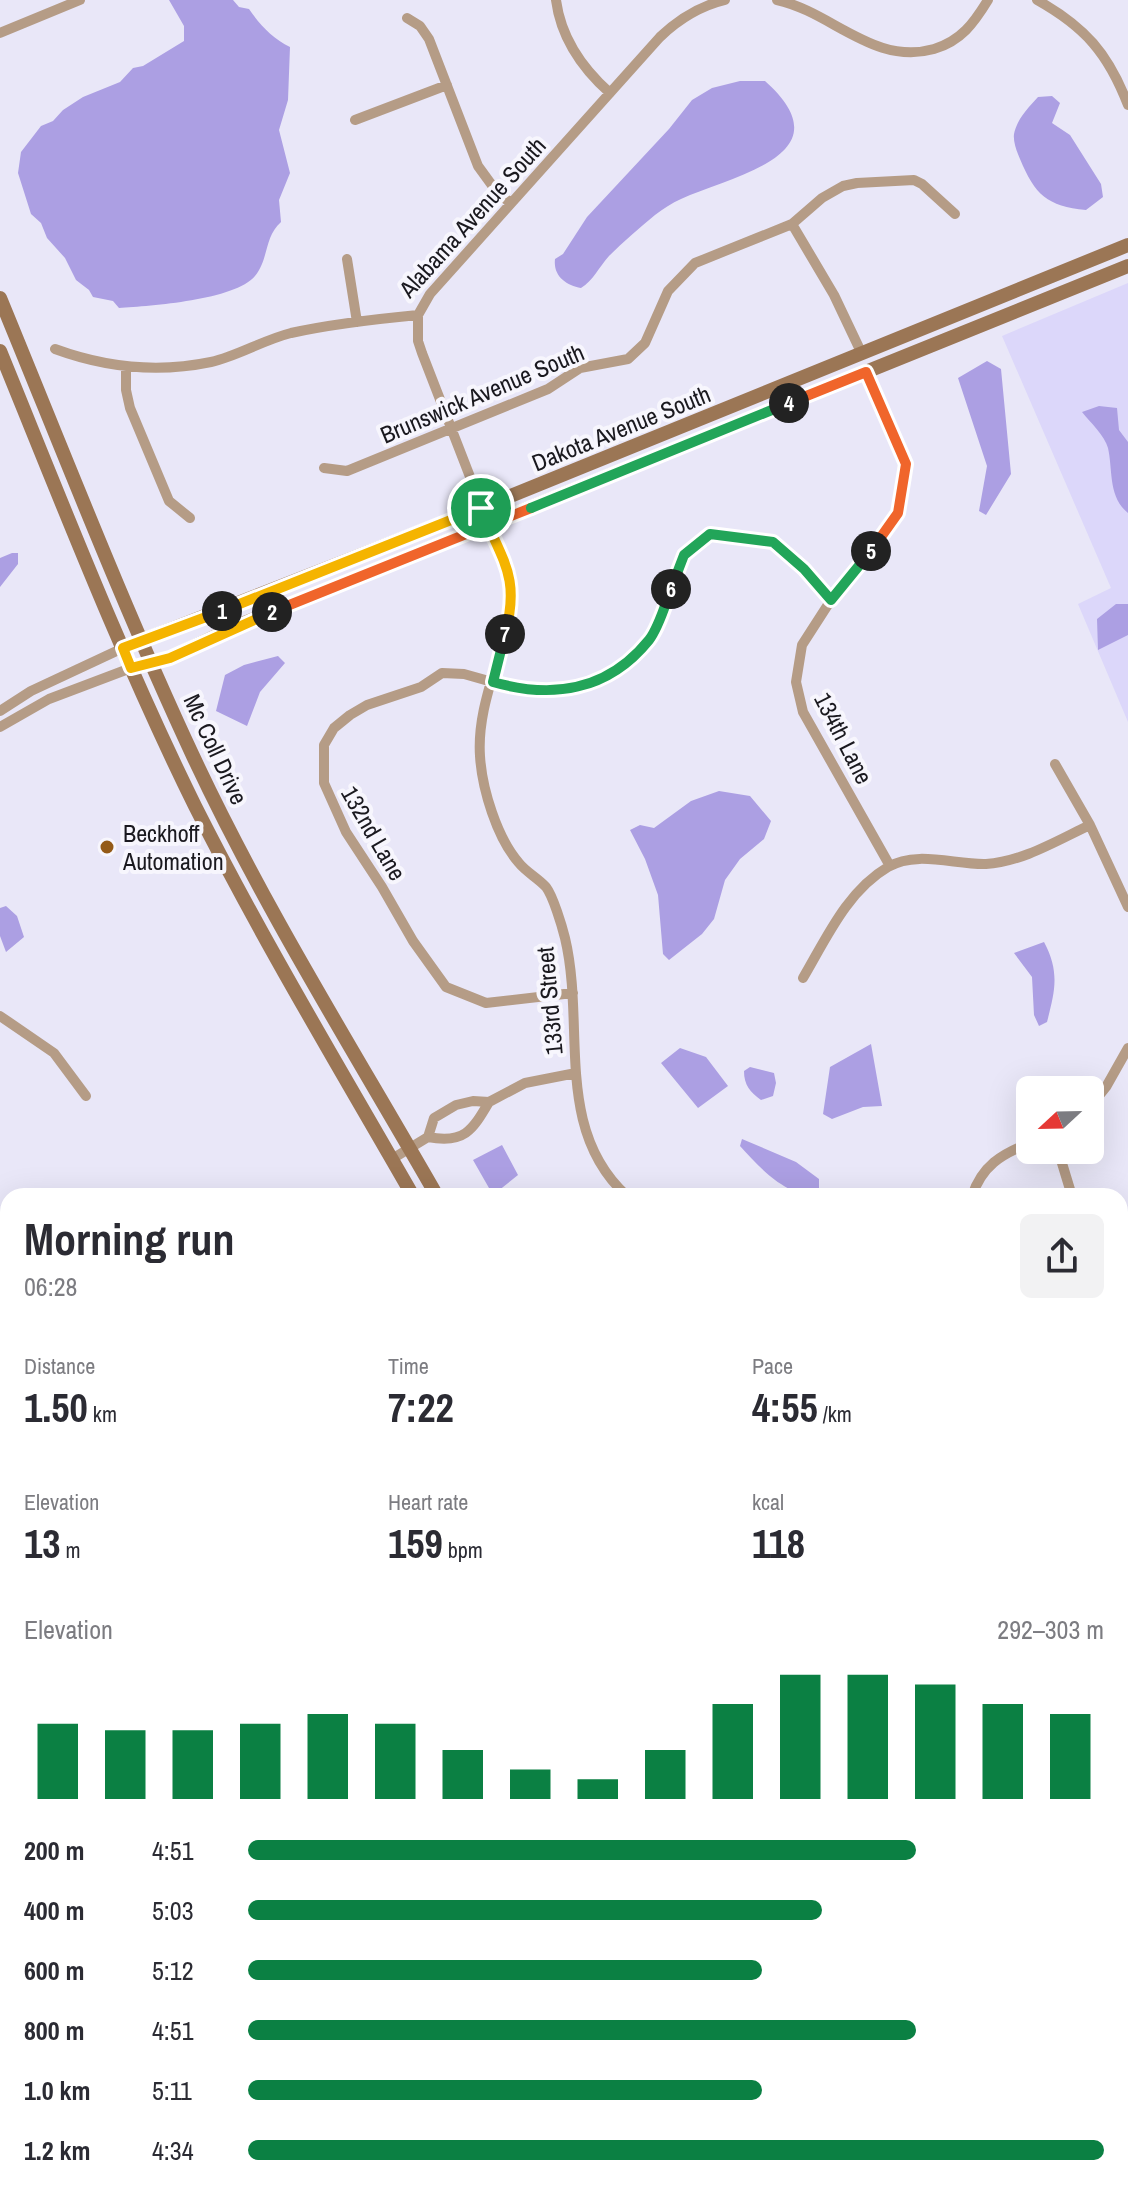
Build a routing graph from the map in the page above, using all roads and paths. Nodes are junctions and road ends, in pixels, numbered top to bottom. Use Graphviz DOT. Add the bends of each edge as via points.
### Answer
graph roads {
  1 [pos="80,0"];
  2 [pos="556,0"];
  3 [pos="725,0"];
  4 [pos="777,0"];
  5 [pos="988,0"];
  6 [pos="1037,0"];
  7 [pos="53,5"];
  8 [pos="407,18"];
  9 [pos="0,33"];
  10 [pos="447,85"];
  11 [pos="610,93"];
  12 [pos="1128,105"];
  13 [pos="355,120"];
  14 [pos="510,203"];
  15 [pos="955,214"];
  16 [pos="792,224"];
  17 [pos="1128,245"];
  18 [pos="347,259"];
  19 [pos="1128,266"];
  20 [pos="0,298"];
  21 [pos="418,315"];
  22 [pos="357,322"];
  23 [pos="55,349"];
  24 [pos="0,352"];
  25 [pos="862,354"];
  26 [pos="126,367"];
  27 [pos="866,372"];
  28 [pos="451,430"];
  29 [pos="324,468"];
  30 [pos="481,508"];
  31 [pos="190,518"];
  32 [pos="488,525"];
  33 [pos="831,600"];
  34 [pos="142,641"];
  35 [pos="123,648"];
  36 [pos="151,663"];
  37 [pos="131,668"];
  38 [pos="493,682"];
  39 [pos="0,711"];
  40 [pos="0,727"];
  41 [pos="1055,764"];
  42 [pos="1090,825"];
  43 [pos="890,866"];
  44 [pos="1128,907"];
  45 [pos="803,978"];
  46 [pos="573,993"];
  47 [pos="0,1016"];
  48 [pos="1128,1048"];
  49 [pos="576,1073"];
  50 [pos="1104,1090"];
  51 [pos="86,1096"];
  52 [pos="489,1102"];
  53 [pos="428,1137"];
  54 [pos="410,1149"];
  55 [pos="1016,1150"];
  56 [pos="392,1159"];
  57 [pos="1062,1164"];
  58 [pos="408,1188"];
  59 [pos="432,1188"];
  60 [pos="618,1188"];
  61 [pos="975,1188"];
  62 [pos="1070,1188"];
  1 -- 7 [label="street"];
  2 -- 11 [label="street" via="582,65"];
  3 -- 11 [label="street, Alabama Avenue South" via="672,26"];
  4 -- 5 [label="street" via="802,7 884,50 913,53 956,39"];
  6 -- 12 [label="street" via="1098,46"];
  7 -- 9 [label="street"];
  8 -- 10 [label="street" via="429,39"];
  10 -- 13 [label="street"];
  10 -- 14 [label="street" via="478,166"];
  11 -- 14 [label="street, Alabama Avenue South"];
  14 -- 21 [label="street, Alabama Avenue South" via="430,294"];
  15 -- 16 [label="street, Brunswick Avenue South" via="914,180 857,183 831,191"];
  16 -- 25 [label="street"];
  16 -- 28 [label="street, Brunswick Avenue South" via="686,270 668,291 645,343 628,359 580,368 548,389"];
  17 -- 25 [label="main road, Dakota Avenue South"];
  18 -- 22 [label="street"];
  19 -- 27 [label="main road, Dakota Avenue South"];
  20 -- 34 [label="main road, Mc Coll Drive"];
  21 -- 22 [label="street, Alabama Avenue South"];
  21 -- 28 [label="street, 133rd Street" via="418,341"];
  22 -- 26 [label="street, Alabama Avenue South" via="293,333 211,361"];
  23 -- 26 [label="street, Alabama Avenue South"];
  24 -- 35 [label="main road, Mc Coll Drive"];
  25 -- 30 [label="main road, Dakota Avenue South"];
  26 -- 31 [label="street" via="130,408 169,501"];
  27 -- 32 [label="main road, Dakota Avenue South"];
  27 -- 33 [label="street, 134th Lane" via="906,464 898,513"];
  28 -- 29 [label="street, Brunswick Avenue South" via="347,471"];
  28 -- 30 [label="street, 133rd Street"];
  30 -- 32 [label="street, 133rd Street"];
  30 -- 34 [label="main road, Dakota Avenue South"];
  32 -- 36 [label="main road, Dakota Avenue South"];
  32 -- 38 [label="street, 133rd Street" via="512,585 512,609"];
  33 -- 38 [label="street, 132nd Lane" via="773,542 710,534 684,555 650,639 622,666 580,688 552,692"];
  33 -- 43 [label="street, 134th Lane" via="802,645 796,682 803,712"];
  34 -- 35 [label="main road, Dakota Avenue South"];
  34 -- 36 [label="main road, Mc Coll Drive"];
  35 -- 37 [label="main road, Mc Coll Drive"];
  35 -- 39 [label="street, Dakota Avenue South"];
  36 -- 37 [label="main road, Dakota Avenue South"];
  36 -- 54 [label="main road, Mc Coll Drive" via="271,908"];
  37 -- 40 [label="street, Dakota Avenue South" via="49,699"];
  37 -- 56 [label="main road, Mc Coll Drive" via="233,879"];
  38 -- 46 [label="street, 133rd Street" via="480,754 485,795 517,862 547,889 565,938"];
  38 -- 46 [label="street, 132nd Lane" via="442,673 421,687 358,710 334,728 324,745 324,783 346,832 446,987 486,1003"];
  41 -- 42 [label="street"];
  42 -- 43 [label="street" via="1023,855 987,864 930,860"];
  42 -- 44 [label="street"];
  43 -- 45 [label="street" via="844,909"];
  46 -- 49 [label="street, 133rd Street"];
  47 -- 51 [label="street" via="54,1053"];
  48 -- 50 [label="street"];
  49 -- 52 [label="street" via="525,1083"];
  49 -- 60 [label="street, 133rd Street" via="589,1145"];
  52 -- 53 [label="street" via="456,1105 434,1118"];
  52 -- 53 [label="street" via="473,1128 449,1141"];
  53 -- 54 [label="street"];
  54 -- 56 [label="street"];
  54 -- 59 [label="main road, Mc Coll Drive"];
  55 -- 61 [label="street" via="995,1160"];
  56 -- 58 [label="main road, Mc Coll Drive"];
  57 -- 62 [label="street"];
}
